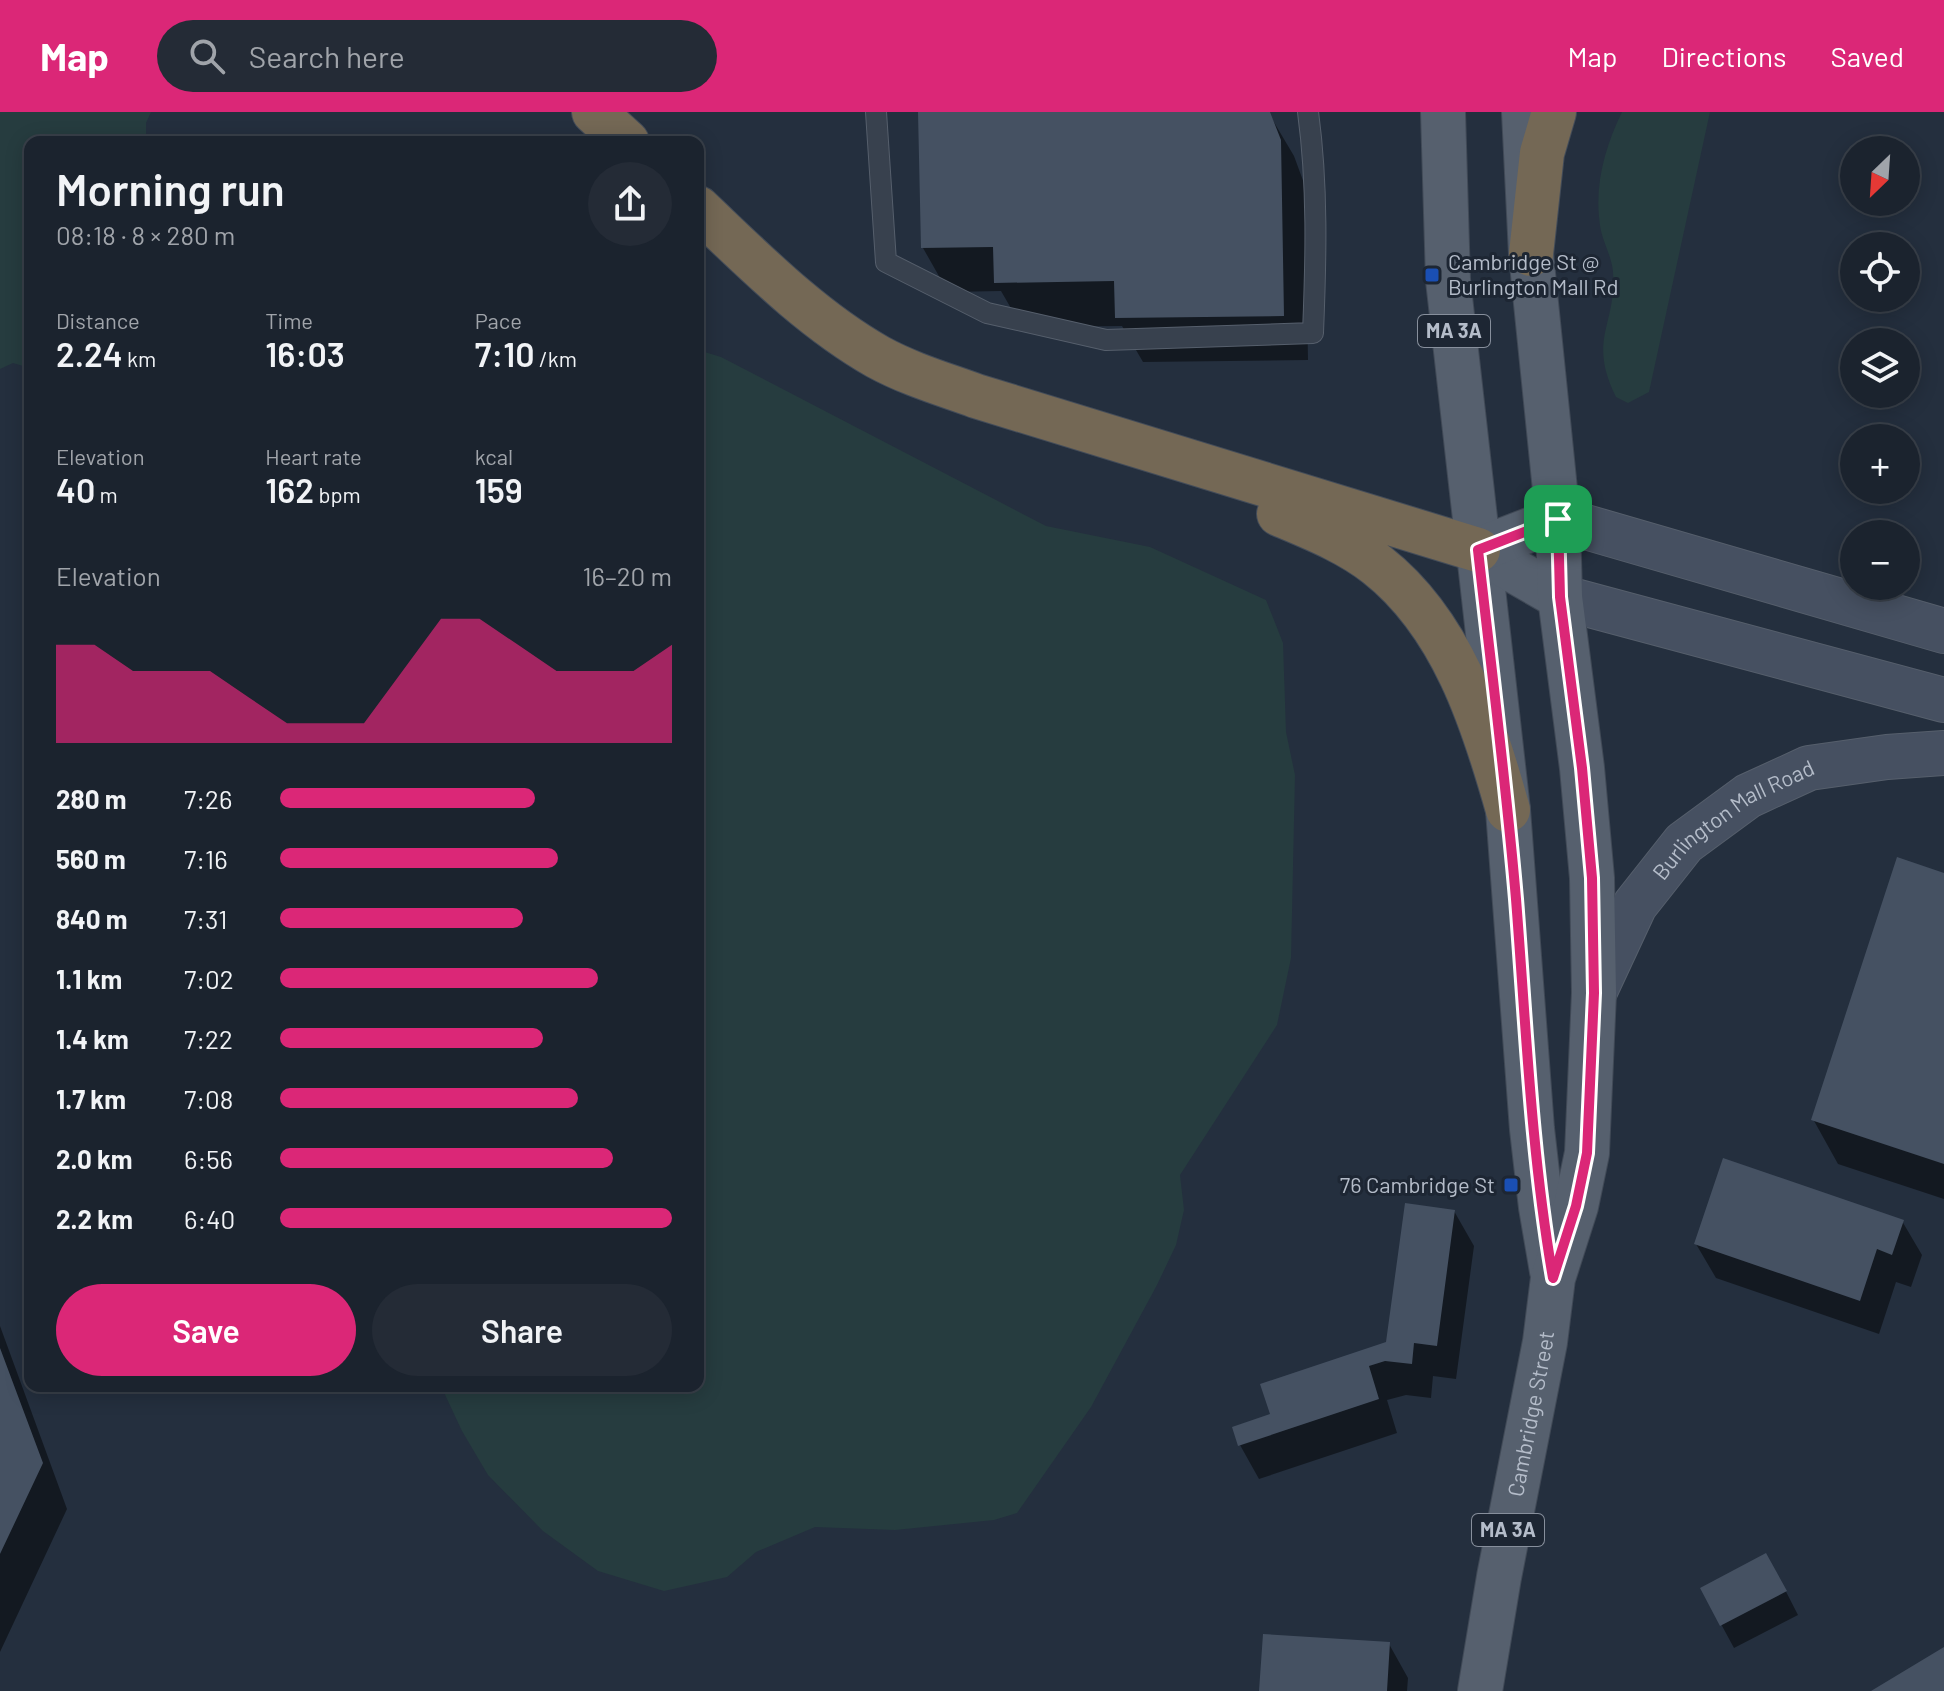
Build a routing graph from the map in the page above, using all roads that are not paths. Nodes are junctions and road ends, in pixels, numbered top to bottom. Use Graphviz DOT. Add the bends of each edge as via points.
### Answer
graph roads {
  1 [pos="594,112"];
  2 [pos="876,112"];
  3 [pos="1308,112"];
  4 [pos="1443,112"];
  5 [pos="1524,112"];
  6 [pos="1554,112"];
  7 [pos="620,136"];
  8 [pos="704,214"];
  9 [pos="1531,254"];
  10 [pos="1079,427"];
  11 [pos="1558,519"];
  12 [pos="1478,550"];
  13 [pos="1560,597"];
  14 [pos="1944,631"];
  15 [pos="1944,700"];
  16 [pos="1944,753"];
  17 [pos="1508,810"];
  18 [pos="1594,993"];
  19 [pos="1553,1278"];
  20 [pos="1480,1691"];
  1 -- 7 [label="highway"];
  2 -- 3 [label="lane" via="886,262 987,313 1106,340 1313,333 1315,166"];
  4 -- 12 [label="main road, Cambridge Street / MA 3A" via="1448,280"];
  5 -- 9 [label="main road, Cambridge Street / MA 3A"];
  6 -- 9 [label="highway" via="1542,153"];
  8 -- 10 [label="highway" via="832,327 879,357 976,396"];
  9 -- 11 [label="main road, Cambridge Street / MA 3A"];
  10 -- 12 [label="highway"];
  10 -- 17 [label="highway" via="1332,537 1376,565 1411,598 1444,645 1472,697"];
  11 -- 12 [label="main road"];
  11 -- 13 [label="main road, Cambridge Street / MA 3A"];
  11 -- 14 [label="main road"];
  12 -- 13 [label="main road"];
  12 -- 17 [label="main road, Cambridge Street / MA 3A"];
  13 -- 15 [label="main road"];
  13 -- 18 [label="main road, Cambridge Street / MA 3A" via="1589,846"];
  16 -- 18 [label="main road, Burlington Mall Road" via="1809,768 1748,796 1684,843 1635,905"];
  17 -- 19 [label="main road, Cambridge Street / MA 3A" via="1532,1129"];
  18 -- 19 [label="main road, Cambridge Street / MA 3A" via="1587,1153"];
  19 -- 20 [label="main road, Cambridge Street / MA 3A"];
}
